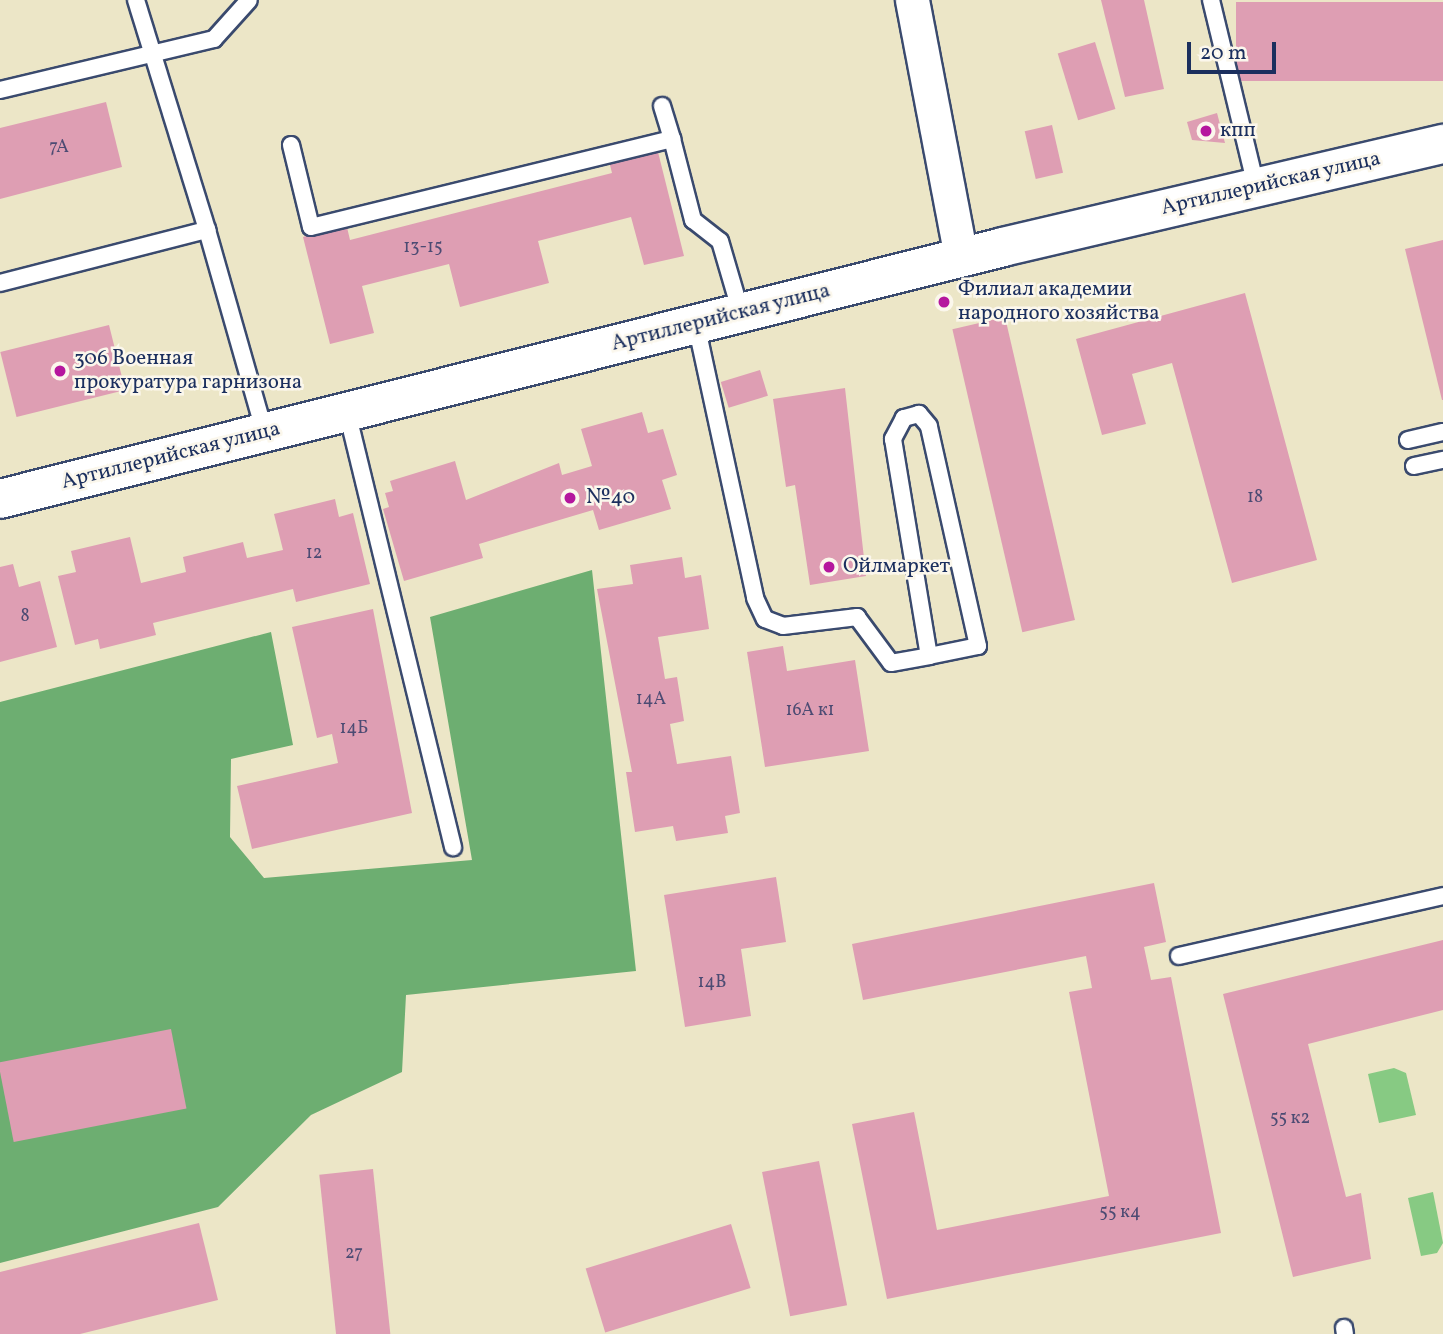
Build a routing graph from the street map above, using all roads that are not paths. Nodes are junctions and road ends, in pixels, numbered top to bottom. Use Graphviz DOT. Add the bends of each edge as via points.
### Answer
graph roads {
  1 [pos="136,0"];
  2 [pos="249,0"];
  3 [pos="912,0"];
  4 [pos="1211,0"];
  5 [pos="154,57"];
  6 [pos="1,86"];
  7 [pos="662,106"];
  8 [pos="672,139"];
  9 [pos="1443,144"];
  10 [pos="290,145"];
  11 [pos="1256,186"];
  12 [pos="207,230"];
  13 [pos="961,258"];
  14 [pos="0,283"];
  15 [pos="741,313"];
  16 [pos="696,324"];
  17 [pos="346,412"];
  18 [pos="1443,432"];
  19 [pos="265,433"];
  20 [pos="1408,440"];
  21 [pos="1443,460"];
  22 [pos="1414,466"];
  23 [pos="0,499"];
  24 [pos="929,656"];
  25 [pos="453,847"];
  26 [pos="1443,896"];
  27 [pos="1179,956"];
  1 -- 5 [label="lane"];
  2 -- 5 [label="lane" via="214,39"];
  3 -- 13 [label="street"];
  4 -- 11 [label="lane"];
  5 -- 6 [label="lane"];
  5 -- 12 [label="lane"];
  7 -- 8 [label="lane"];
  8 -- 10 [label="lane" via="311,227"];
  8 -- 15 [label="lane" via="693,220 720,241"];
  9 -- 11 [label="main road, Артиллерийская улица"];
  11 -- 13 [label="main road, Артиллерийская улица"];
  12 -- 14 [label="lane"];
  12 -- 19 [label="lane"];
  13 -- 15 [label="main road, Артиллерийская улица"];
  15 -- 16 [label="main road, Артиллерийская улица"];
  16 -- 17 [label="main road, Артиллерийская улица"];
  16 -- 24 [label="lane" via="755,598 765,619 783,626 857,617 891,663"];
  17 -- 19 [label="main road, Артиллерийская улица"];
  17 -- 25 [label="lane"];
  18 -- 20 [label="lane"];
  19 -- 23 [label="main road, Артиллерийская улица"];
  21 -- 22 [label="lane"];
  24 -- 24 [label="lane" via="978,646 934,438 919,415 904,418 893,439"];
  26 -- 27 [label="lane"];
}
